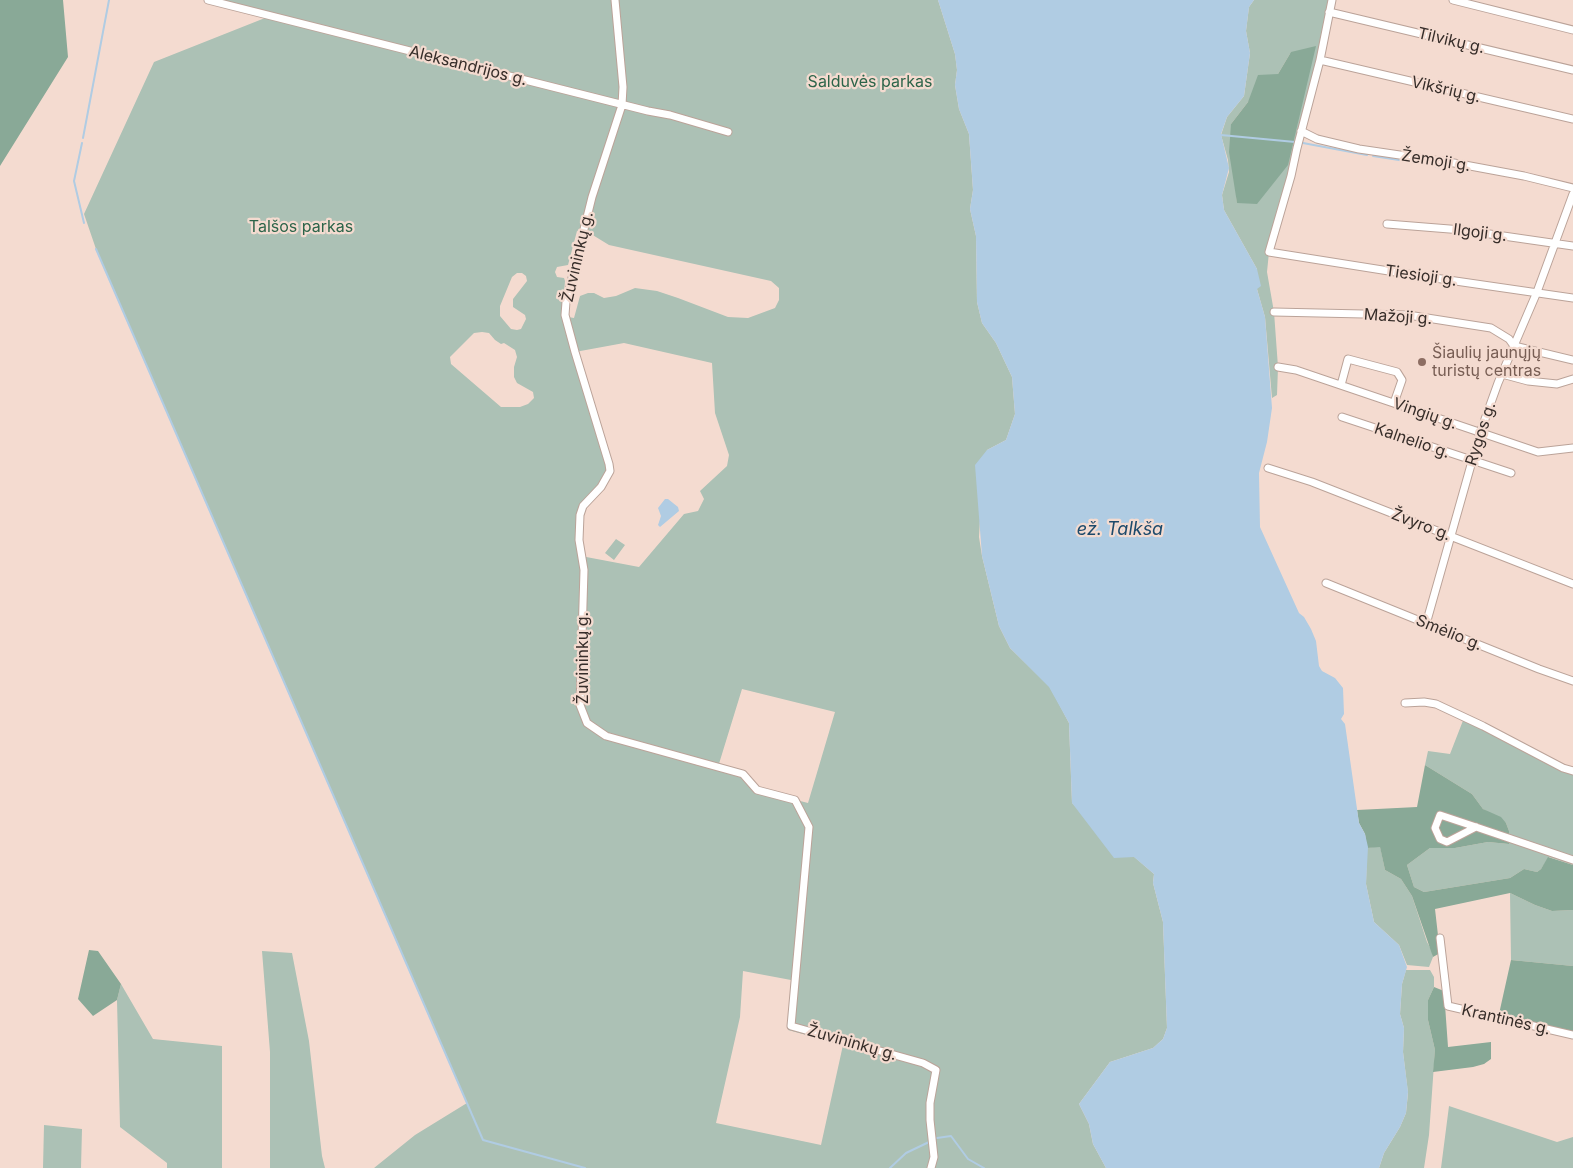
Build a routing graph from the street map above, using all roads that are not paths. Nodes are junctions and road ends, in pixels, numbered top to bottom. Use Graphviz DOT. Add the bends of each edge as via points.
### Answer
graph roads {
  1 [pos="208,0"];
  2 [pos="614,0"];
  3 [pos="1332,0"];
  4 [pos="1453,0"];
  5 [pos="1329,12"];
  6 [pos="1573,30"];
  7 [pos="1320,60"];
  8 [pos="1573,70"];
  9 [pos="622,105"];
  10 [pos="1573,120"];
  11 [pos="1301,131"];
  12 [pos="728,132"];
  13 [pos="1573,188"];
  14 [pos="1573,194"];
  15 [pos="1387,224"];
  16 [pos="1556,243"];
  17 [pos="1573,246"];
  18 [pos="1537,292"];
  19 [pos="1573,298"];
  20 [pos="1274,312"];
  21 [pos="1514,346"];
  22 [pos="1573,360"];
  23 [pos="1278,366"];
  24 [pos="1502,374"];
  25 [pos="1573,379"];
  26 [pos="1341,385"];
  27 [pos="1394,403"];
  28 [pos="1342,417"];
  29 [pos="1480,433"];
  30 [pos="1573,448"];
  31 [pos="1472,461"];
  32 [pos="1268,468"];
  33 [pos="1511,473"];
  34 [pos="1451,537"];
  35 [pos="1326,583"];
  36 [pos="1573,584"];
  37 [pos="1426,624"];
  38 [pos="1573,681"];
  39 [pos="1404,703"];
  40 [pos="1573,771"];
  41 [pos="1476,827"];
  42 [pos="1573,860"];
  43 [pos="1440,938"];
  44 [pos="1573,1035"];
  45 [pos="931,1168"];
  1 -- 9 [label="street, Aleksandrijos g."];
  2 -- 9 [label="street, Žuvininkų g."];
  3 -- 5 [label="street"];
  4 -- 6 [label="street"];
  5 -- 7 [label="street"];
  5 -- 8 [label="street, Tilvikų g."];
  7 -- 10 [label="street, Vikšrių g."];
  7 -- 11 [label="street"];
  9 -- 12 [label="street, Aleksandrijos g."];
  9 -- 45 [label="street, Žuvininkų g." via="592,197 566,302 575,352 610,472 583,506 580,515 579,540 584,570 580,705 587,723 606,736 743,774 757,790 795,800 810,827 791,1026 923,1063 936,1070 930,1103 934,1157"];
  11 -- 13 [label="street, Žemoji g." via="1317,139 1359,149 1461,164"];
  11 -- 18 [label="street, Tiesioji g." via="1269,252"];
  14 -- 16 [label="street, Rygos g."];
  15 -- 16 [label="street, Ilgoji g."];
  16 -- 17 [label="street, Ilgoji g."];
  16 -- 18 [label="street, Rygos g."];
  18 -- 19 [label="street, Tiesioji g."];
  18 -- 21 [label="street, Rygos g."];
  20 -- 21 [label="street, Mažoji g." via="1408,315 1491,328"];
  21 -- 22 [label="street"];
  21 -- 24 [label="street, Rygos g."];
  23 -- 26 [label="street, Vingių g."];
  24 -- 25 [label="street" via="1557,384"];
  24 -- 29 [label="street, Rygos g."];
  26 -- 27 [label="street, Vingių g."];
  26 -- 27 [label="street" via="1348,359 1397,372 1402,380"];
  27 -- 29 [label="street, Vingių g."];
  28 -- 31 [label="street, Kalnelio g."];
  29 -- 30 [label="street, Vingių g." via="1538,452"];
  29 -- 31 [label="street, Rygos g."];
  31 -- 33 [label="street, Kalnelio g."];
  31 -- 34 [label="street, Rygos g."];
  32 -- 34 [label="street, Žvyro g."];
  34 -- 36 [label="street, Žvyro g."];
  34 -- 37 [label="street, Rygos g."];
  35 -- 37 [label="street, Smėlio g."];
  37 -- 38 [label="street, Smėlio g."];
  39 -- 40 [label="street" via="1436,704"];
  41 -- 41 [label="street" via="1440,815 1435,828 1440,839 1447,842"];
  41 -- 42 [label="street"];
  43 -- 44 [label="street, Krantinės g." via="1448,1006"];
}
